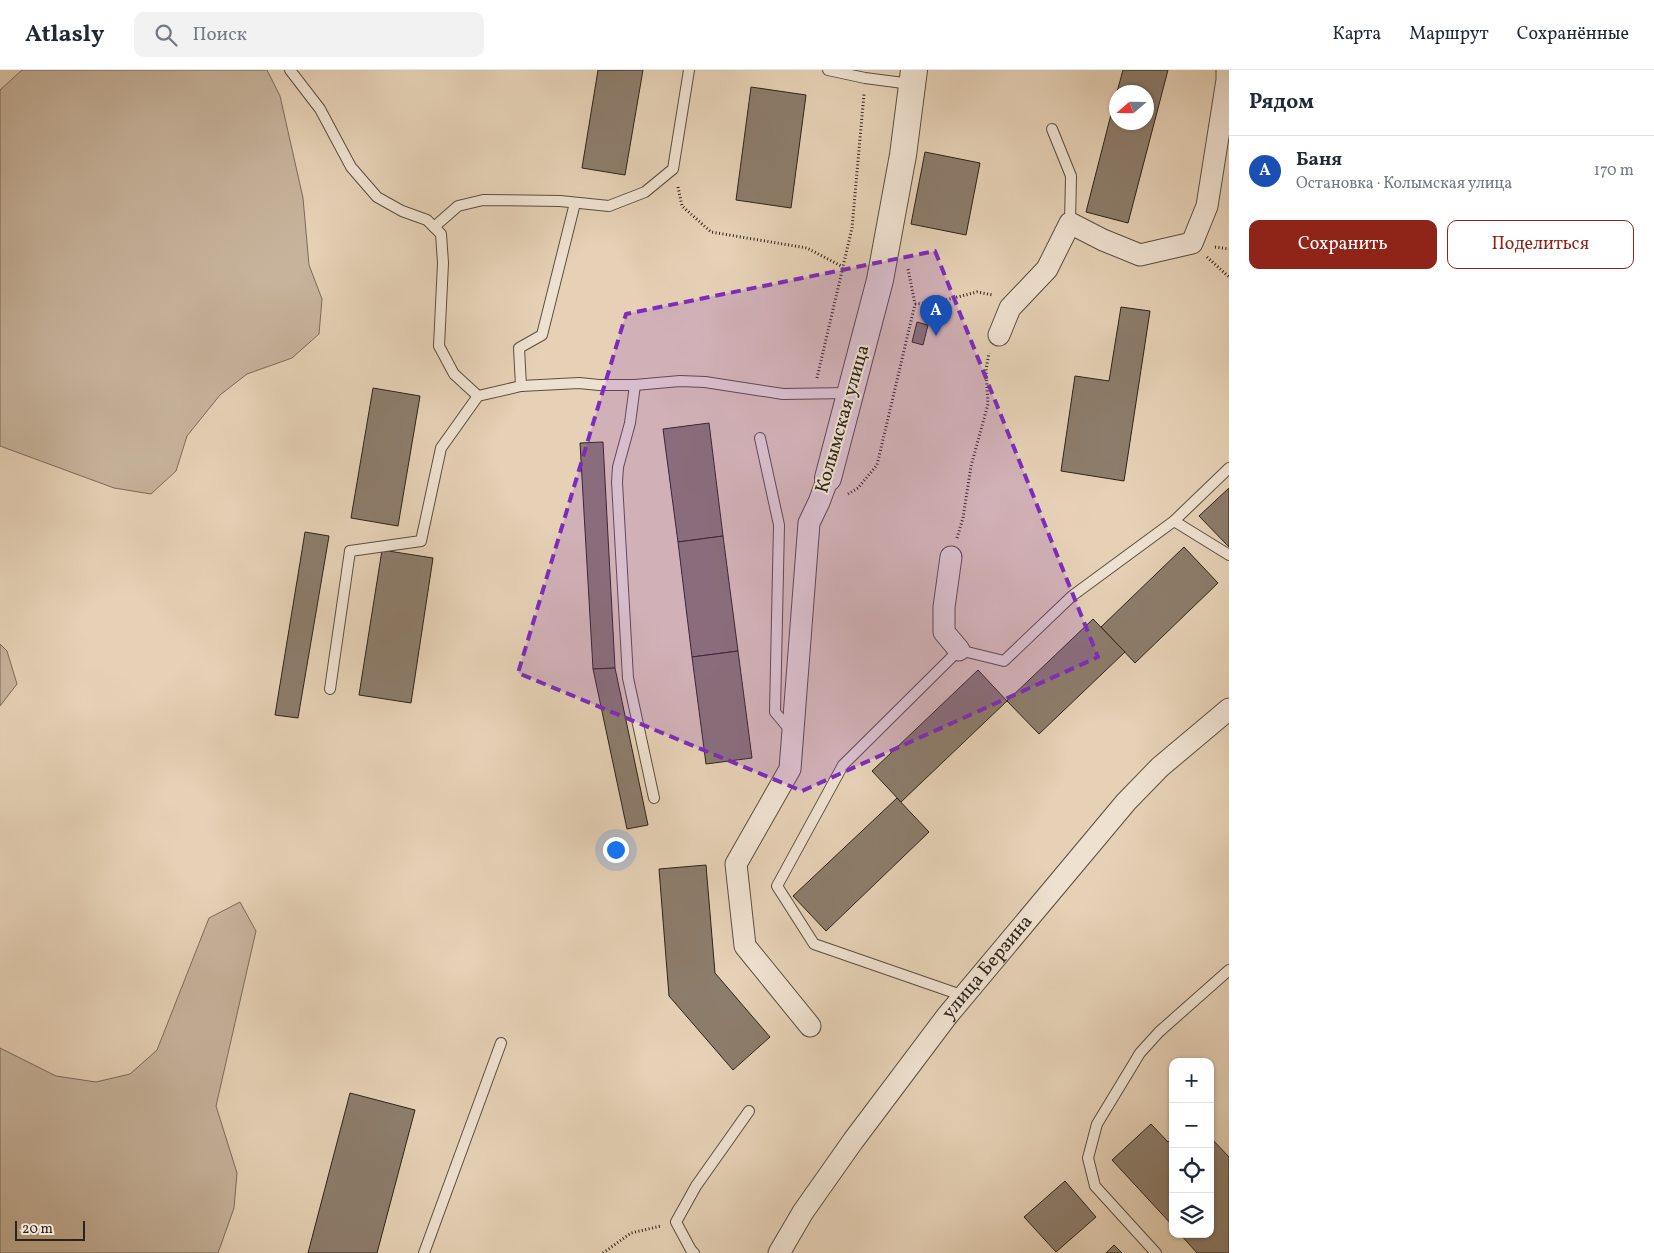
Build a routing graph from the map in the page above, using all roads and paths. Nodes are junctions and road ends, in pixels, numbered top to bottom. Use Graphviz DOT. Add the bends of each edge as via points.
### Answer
graph roads {
  1 [pos="290,70"];
  2 [pos="689,70"];
  3 [pos="828,70"];
  4 [pos="1227,70"];
  5 [pos="913,77"];
  6 [pos="865,78"];
  7 [pos="1052,129"];
  8 [pos="673,170"];
  9 [pos="575,203"];
  10 [pos="1070,223"];
  11 [pos="434,227"];
  12 [pos="1192,243"];
  13 [pos="842,267"];
  14 [pos="1229,277"];
  15 [pos="915,304"];
  16 [pos="1010,308"];
  17 [pos="999,335"];
  18 [pos="635,385"];
  19 [pos="521,386"];
  20 [pos="814,392"];
  21 [pos="851,393"];
  22 [pos="478,396"];
  23 [pos="760,438"];
  24 [pos="1229,468"];
  25 [pos="828,478"];
  26 [pos="1174,521"];
  27 [pos="1229,556"];
  28 [pos="952,557"];
  29 [pos="959,650"];
  30 [pos="330,690"];
  31 [pos="1229,709"];
  32 [pos="793,733"];
  33 [pos="654,798"];
  34 [pos="1229,970"];
  35 [pos="964,996"];
  36 [pos="810,1026"];
  37 [pos="501,1043"];
  38 [pos="749,1111"];
  39 [pos="676,1222"];
  40 [pos="424,1253"];
  41 [pos="603,1253"];
  42 [pos="694,1253"];
  43 [pos="779,1253"];
  44 [pos="1156,1253"];
  1 -- 11 [label="lane" via="320,109 351,167 376,196 402,211 427,220"];
  2 -- 8 [label="lane"];
  3 -- 6 [label="lane"];
  4 -- 12 [label="street" via="1207,206"];
  5 -- 6 [label="lane"];
  5 -- 21 [label="street, Колымская улица" via="880,280"];
  6 -- 13 [label="path" via="852,228"];
  7 -- 10 [label="lane" via="1071,176"];
  8 -- 9 [label="lane" via="645,192 608,206"];
  8 -- 13 [label="path" via="682,206 711,232 807,248"];
  9 -- 11 [label="lane" via="483,200 458,206"];
  9 -- 19 [label="lane" via="542,335 519,348"];
  10 -- 12 [label="street" via="1140,255"];
  10 -- 16 [label="street" via="1047,269"];
  11 -- 22 [label="lane" via="441,234 443,263 439,346 454,374"];
  12 -- 14 [label="path"];
  13 -- 20 [label="path"];
  15 -- 16 [label="path" via="977,292 998,297"];
  16 -- 17 [label="street"];
  17 -- 28 [label="path" via="989,352 986,369 988,404"];
  18 -- 19 [label="lane"];
  18 -- 20 [label="lane" via="680,381 783,394"];
  18 -- 33 [label="lane" via="617,482 628,678"];
  19 -- 22 [label="lane"];
  20 -- 21 [label="lane"];
  21 -- 25 [label="street, Колымская улица"];
  22 -- 30 [label="lane" via="441,448 421,541 350,551"];
  23 -- 32 [label="lane" via="779,525 775,712"];
  24 -- 26 [label="lane"];
  25 -- 32 [label="street, Колымская улица" via="809,523"];
  26 -- 27 [label="lane"];
  26 -- 29 [label="lane" via="1072,596 1004,661"];
  28 -- 29 [label="street" via="944,607 944,632"];
  29 -- 35 [label="lane" via="843,765 778,886 814,944"];
  31 -- 35 [label="street, улица Берзина" via="1160,767 1126,802"];
  32 -- 36 [label="street, Колымская улица" via="790,769 736,864 745,946"];
  34 -- 44 [label="lane" via="1140,1053 1097,1124 1088,1158 1095,1186"];
  35 -- 43 [label="street, улица Берзина" via="853,1141 803,1212"];
  37 -- 40 [label="lane"];
  38 -- 39 [label="lane" via="696,1186"];
  39 -- 41 [label="path" via="631,1233"];
  39 -- 42 [label="lane"];
}
